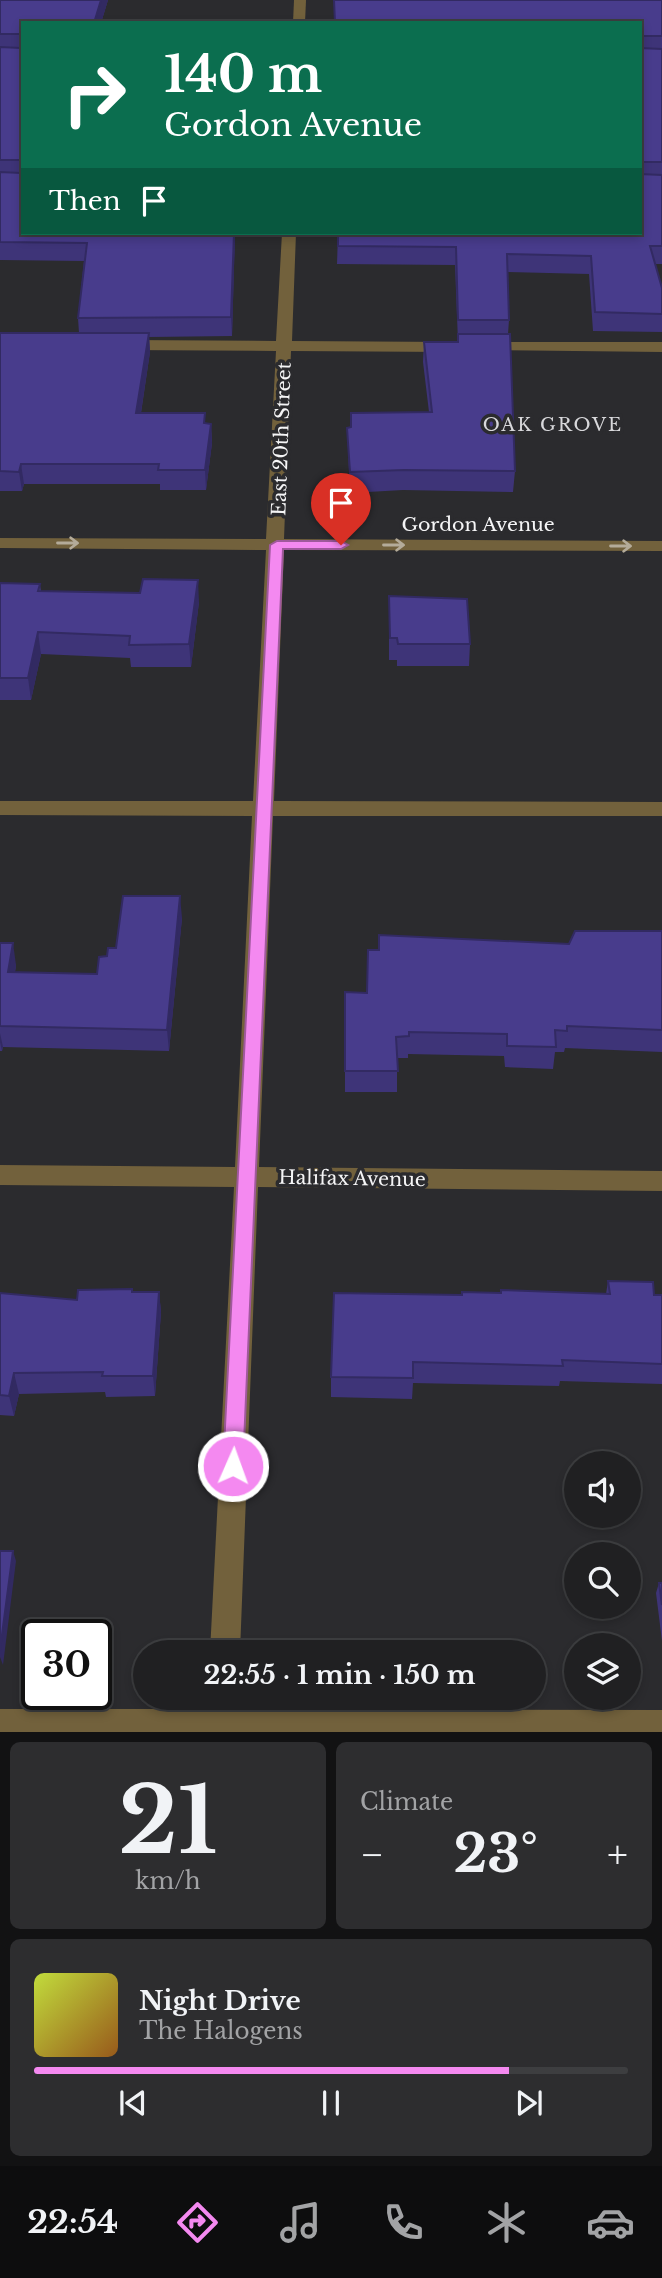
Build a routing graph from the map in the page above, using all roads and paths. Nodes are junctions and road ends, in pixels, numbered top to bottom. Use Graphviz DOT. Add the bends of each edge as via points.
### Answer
graph roads {
  1 [pos="300,0"];
  2 [pos="299,21"];
  3 [pos="289,235"];
  4 [pos="108,345"];
  5 [pos="284,347"];
  6 [pos="662,347"];
  7 [pos="0,543"];
  8 [pos="277,545"];
  9 [pos="662,546"];
  10 [pos="0,808"];
  11 [pos="662,809"];
  12 [pos="263,810"];
  13 [pos="0,1175"];
  14 [pos="246,1177"];
  15 [pos="662,1181"];
  16 [pos="226,1640"];
  17 [pos="222,1718"];
  18 [pos="0,1724"];
  19 [pos="662,1725"];
  1 -- 2 [label="street"];
  3 -- 5 [label="street, East 20th Street"];
  4 -- 5 [label="street"];
  5 -- 6 [label="street"];
  5 -- 8 [label="street, East 20th Street"];
  7 -- 8 [label="street, Gordon Avenue, one-way"];
  8 -- 9 [label="street, Gordon Avenue, one-way"];
  8 -- 12 [label="street, East 20th Street"];
  10 -- 12 [label="street"];
  11 -- 12 [label="street"];
  12 -- 14 [label="street, East 20th Street"];
  13 -- 14 [label="street, Halifax Avenue"];
  14 -- 15 [label="street, Halifax Avenue"];
  14 -- 16 [label="street, East 20th Street"];
  17 -- 18 [label="street"];
  17 -- 19 [label="street"];
}
